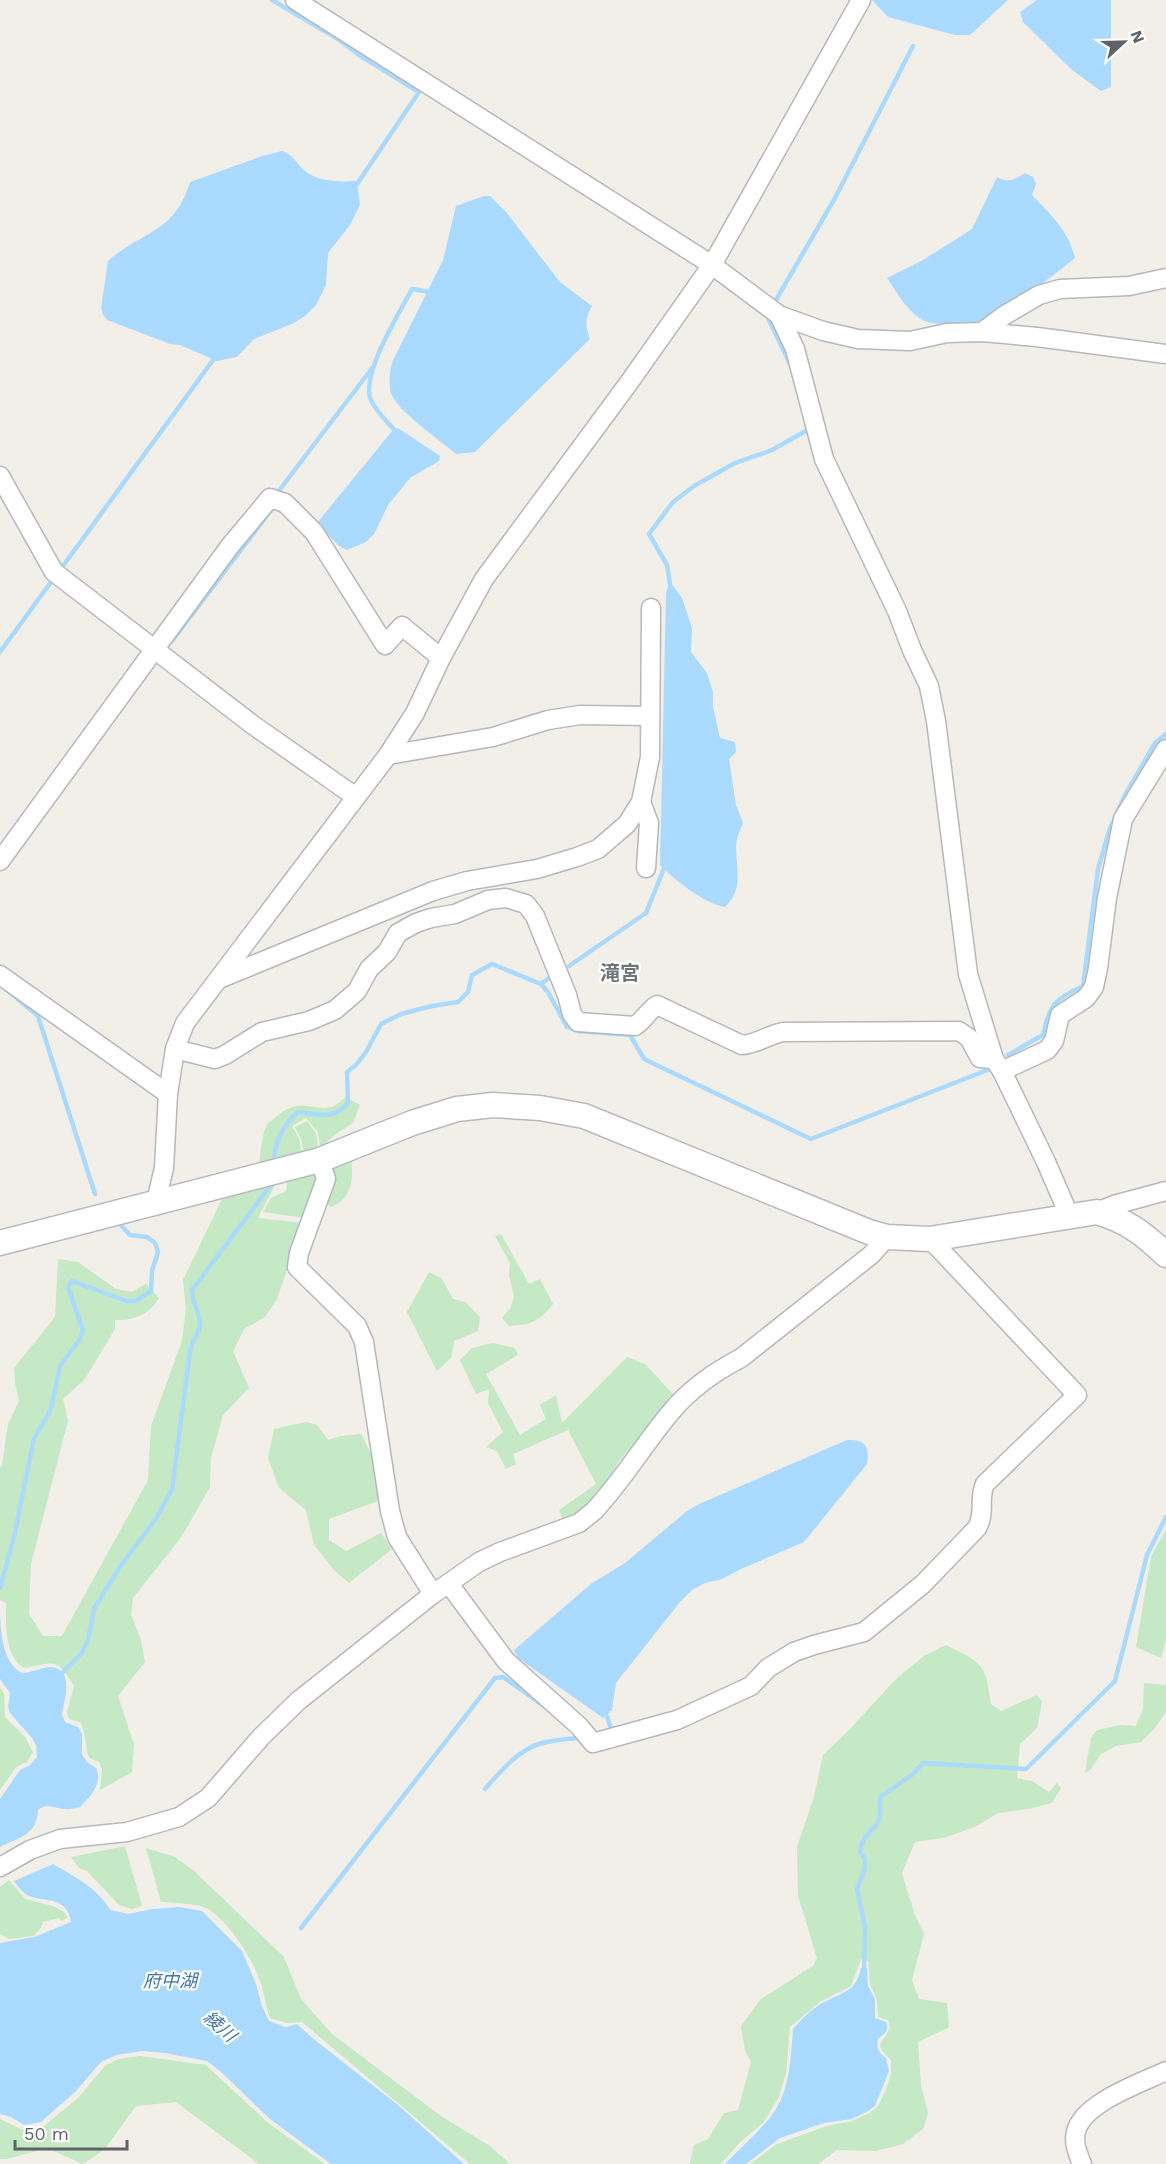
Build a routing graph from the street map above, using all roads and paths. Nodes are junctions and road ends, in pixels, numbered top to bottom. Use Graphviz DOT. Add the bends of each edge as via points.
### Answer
graph roads {
  1 [pos="295,0"];
  2 [pos="861,0"];
  3 [pos="712,265"];
  4 [pos="1166,278"];
  5 [pos="779,315"];
  6 [pos="982,332"];
  7 [pos="1166,354"];
  8 [pos="0,476"];
  9 [pos="651,608"];
  10 [pos="155,648"];
  11 [pos="441,658"];
  12 [pos="649,716"];
  13 [pos="1166,748"];
  14 [pos="387,755"];
  15 [pos="356,797"];
  16 [pos="641,802"];
  17 [pos="0,861"];
  18 [pos="646,868"];
  19 [pos="0,975"];
  20 [pos="218,979"];
  21 [pos="176,1049"];
  22 [pos="998,1065"];
  23 [pos="168,1094"];
  24 [pos="320,1160"];
  25 [pos="1166,1191"];
  26 [pos="156,1201"];
  27 [pos="1097,1212"];
  28 [pos="1069,1215"];
  29 [pos="887,1237"];
  30 [pos="930,1239"];
  31 [pos="0,1243"];
  32 [pos="1166,1255"];
  33 [pos="448,1584"];
  34 [pos="433,1594"];
  35 [pos="0,1867"];
  36 [pos="1166,2071"];
  37 [pos="1082,2164"];
  1 -- 3 [label="street"];
  2 -- 3 [label="street"];
  3 -- 5 [label="street"];
  3 -- 11 [label="street" via="484,579"];
  4 -- 6 [label="street" via="1129,286 1060,289 1039,295"];
  5 -- 6 [label="street" via="823,332 858,339 910,341 946,333"];
  5 -- 22 [label="street" via="795,349 824,459 929,686 968,974"];
  6 -- 7 [label="street"];
  8 -- 10 [label="street" via="54,572"];
  9 -- 12 [label="street"];
  10 -- 11 [label="street" via="270,498 285,503 314,532 385,645 402,626"];
  10 -- 15 [label="street"];
  10 -- 17 [label="street"];
  11 -- 14 [label="street" via="415,713"];
  12 -- 14 [label="street" via="580,715 493,737"];
  12 -- 16 [label="street" via="650,758"];
  13 -- 22 [label="street" via="1123,819 1094,987 1086,998 1060,1016 1054,1041 1047,1050"];
  14 -- 15 [label="street"];
  15 -- 20 [label="street"];
  16 -- 18 [label="street" via="649,823"];
  16 -- 20 [label="street" via="627,824 598,849 537,869 434,891"];
  19 -- 23 [label="street"];
  20 -- 21 [label="street" via="185,1023"];
  21 -- 22 [label="street" via="214,1059 262,1032 309,1021 335,1010 357,991 398,933 431,918 506,898 526,904 535,916 578,1022 635,1026 657,1005 742,1045 783,1032 958,1031 969,1038 980,1058"];
  21 -- 23 [label="street"];
  22 -- 28 [label="street"];
  23 -- 26 [label="street" via="164,1168"];
  24 -- 26 [label="street"];
  24 -- 29 [label="street" via="457,1109 493,1105 540,1108 584,1116"];
  24 -- 34 [label="street" via="326,1179 298,1253 297,1267 357,1326 364,1342 397,1537"];
  25 -- 27 [label="street"];
  26 -- 31 [label="street"];
  27 -- 28 [label="street"];
  27 -- 32 [label="street" via="1136,1228"];
  28 -- 30 [label="street"];
  29 -- 30 [label="street"];
  29 -- 33 [label="street" via="871,1256 688,1395 594,1511 579,1522 479,1562"];
  30 -- 33 [label="street" via="1077,1395 985,1484 983,1518 977,1528 922,1584 864,1632 794,1652 768,1668 751,1686 678,1720 592,1743 564,1712 506,1661"];
  33 -- 34 [label="street"];
  34 -- 35 [label="street" via="298,1701 208,1798 179,1817 127,1832 60,1839"];
  36 -- 37 [label="street" via="1100,2103 1084,2115 1075,2144"];
}
